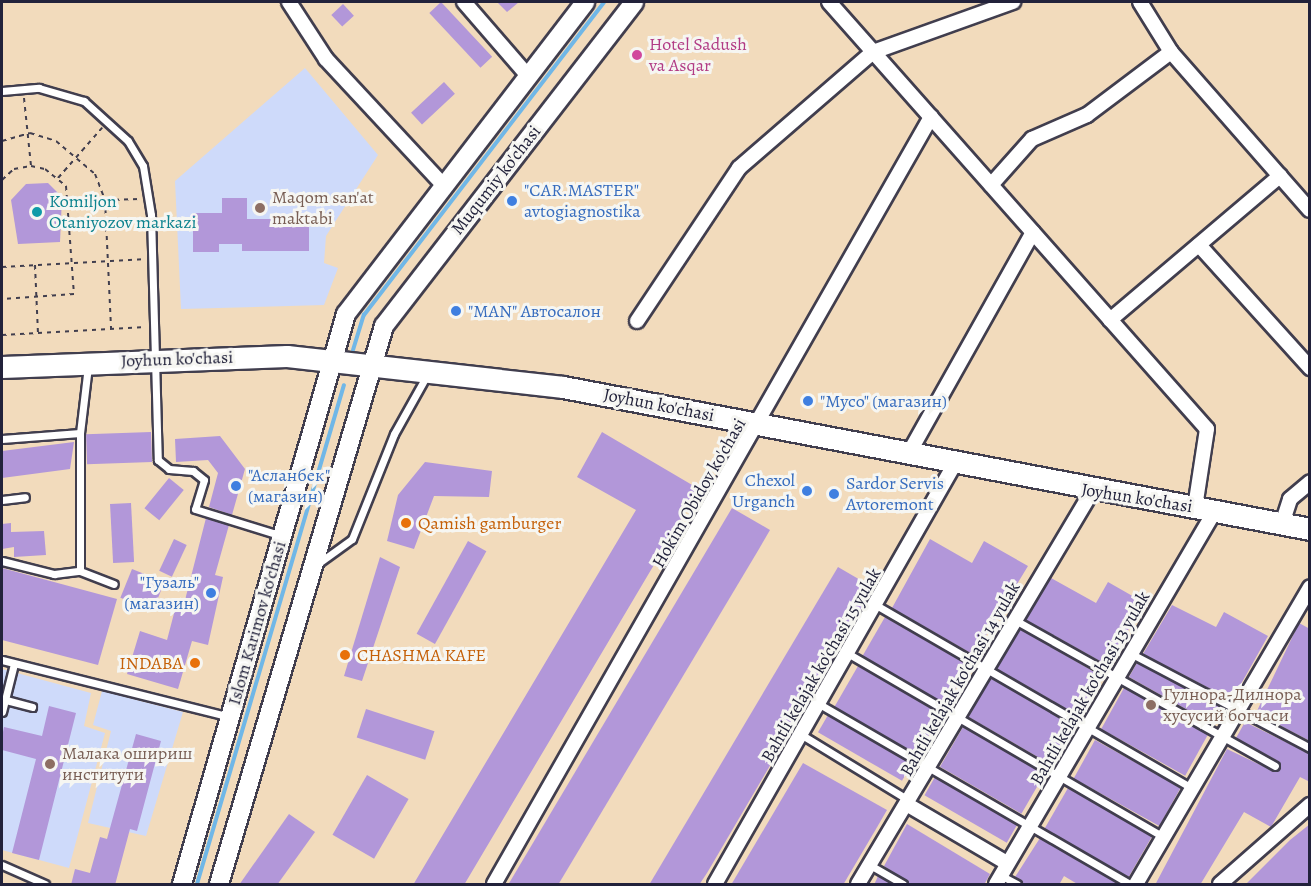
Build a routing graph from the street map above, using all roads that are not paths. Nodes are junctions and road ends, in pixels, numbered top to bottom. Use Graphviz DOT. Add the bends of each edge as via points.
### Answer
graph roads {
  1 [pos="289,2"];
  2 [pos="464,2"];
  3 [pos="585,2"];
  4 [pos="634,2"];
  5 [pos="829,2"];
  6 [pos="1013,2"];
  7 [pos="1140,2"];
  8 [pos="873,52"];
  9 [pos="1171,52"];
  10 [pos="528,75"];
  11 [pos="2,91"];
  12 [pos="931,117"];
  13 [pos="1280,176"];
  14 [pos="991,185"];
  15 [pos="444,186"];
  16 [pos="1310,210"];
  17 [pos="1032,232"];
  18 [pos="1199,245"];
  19 [pos="1110,320"];
  20 [pos="637,321"];
  21 [pos="156,359"];
  22 [pos="330,361"];
  23 [pos="88,364"];
  24 [pos="371,364"];
  25 [pos="2,367"];
  26 [pos="1310,368"];
  27 [pos="429,372"];
  28 [pos="759,424"];
  29 [pos="80,433"];
  30 [pos="2,439"];
  31 [pos="909,453"];
  32 [pos="956,462"];
  33 [pos="1310,482"];
  34 [pos="1092,491"];
  35 [pos="25,497"];
  36 [pos="2,500"];
  37 [pos="1205,509"];
  38 [pos="1282,524"];
  39 [pos="1310,529"];
  40 [pos="282,536"];
  41 [pos="2,561"];
  42 [pos="311,568"];
  43 [pos="80,571"];
  44 [pos="114,584"];
  45 [pos="1310,587"];
  46 [pos="876,605"];
  47 [pos="1015,620"];
  48 [pos="1130,653"];
  49 [pos="849,654"];
  50 [pos="2,660"];
  51 [pos="15,663"];
  52 [pos="987,668"];
  53 [pos="1117,676"];
  54 [pos="6,700"];
  55 [pos="821,705"];
  56 [pos="32,706"];
  57 [pos="1238,709"];
  58 [pos="2,712"];
  59 [pos="230,717"];
  60 [pos="957,719"];
  61 [pos="1087,728"];
  62 [pos="802,735"];
  63 [pos="1221,738"];
  64 [pos="1310,748"];
  65 [pos="1275,766"];
  66 [pos="928,767"];
  67 [pos="1058,777"];
  68 [pos="1192,788"];
  69 [pos="909,803"];
  70 [pos="1310,805"];
  71 [pos="1030,827"];
  72 [pos="1163,837"];
  73 [pos="2,865"];
  74 [pos="870,865"];
  75 [pos="1002,874"];
  76 [pos="45,885"];
  77 [pos="182,885"];
  78 [pos="219,885"];
  79 [pos="494,885"];
  80 [pos="715,885"];
  81 [pos="858,885"];
  82 [pos="903,885"];
  83 [pos="1017,885"];
  84 [pos="1130,885"];
  85 [pos="1136,885"];
  86 [pos="1220,885"];
  1 -- 15 [label="street" via="326,59"];
  2 -- 10 [label="street"];
  3 -- 10 [label="main road, Muqumiy ko'chasi"];
  4 -- 24 [label="main road, Muqumiy ko'chasi" via="384,326"];
  5 -- 8 [label="street"];
  6 -- 8 [label="street"];
  7 -- 9 [label="street"];
  8 -- 12 [label="street"];
  8 -- 20 [label="street" via="739,168"];
  9 -- 13 [label="street"];
  9 -- 14 [label="street" via="1087,115 1032,139"];
  10 -- 15 [label="main road, Muqumiy ko'chasi"];
  11 -- 21 [label="lane" via="39,88 84,101 110,119 143,166"];
  12 -- 14 [label="street"];
  12 -- 28 [label="street, Hokim Obidov ko'chasi"];
  13 -- 16 [label="street"];
  13 -- 18 [label="street"];
  14 -- 17 [label="street"];
  15 -- 22 [label="main road, Muqumiy ko'chasi" via="346,314"];
  17 -- 19 [label="street"];
  17 -- 31 [label="street"];
  18 -- 19 [label="street"];
  18 -- 26 [label="street"];
  19 -- 37 [label="street" via="1207,429"];
  21 -- 22 [label="main road, Joyhun ko'chasi" via="287,356"];
  21 -- 23 [label="main road, Joyhun ko'chasi"];
  21 -- 40 [label="lane" via="158,460 169,469 193,471 204,480 195,509"];
  22 -- 24 [label="main road, Joyhun ko'chasi"];
  22 -- 40 [label="main road, Islom Karimov ko'chasi"];
  23 -- 25 [label="main road, Joyhun ko'chasi"];
  23 -- 29 [label="lane"];
  24 -- 27 [label="main road, Joyhun ko'chasi"];
  24 -- 42 [label="main road, Islom Karimov ko'chasi"];
  27 -- 28 [label="main road, Joyhun ko'chasi" via="563,387"];
  27 -- 42 [label="lane" via="394,434 352,539"];
  28 -- 31 [label="main road, Joyhun ko'chasi"];
  28 -- 79 [label="street, Hokim Obidov ko'chasi"];
  29 -- 30 [label="lane"];
  29 -- 43 [label="lane"];
  31 -- 32 [label="main road, Joyhun ko'chasi"];
  32 -- 34 [label="main road, Joyhun ko'chasi"];
  32 -- 46 [label="street, Bahtli kelajak ko'chasi 15 yulak"];
  33 -- 38 [label="street" via="1290,499"];
  34 -- 37 [label="main road, Joyhun ko'chasi"];
  34 -- 47 [label="street, Bahtli kelajak ko'chasi 14 yulak"];
  35 -- 36 [label="lane"];
  37 -- 38 [label="main road, Joyhun ko'chasi"];
  37 -- 48 [label="street, Bahtli kelajak ko'chasi 13 yulak"];
  38 -- 39 [label="main road, Joyhun ko'chasi"];
  40 -- 59 [label="main road, Islom Karimov ko'chasi"];
  41 -- 43 [label="lane" via="54,574"];
  42 -- 78 [label="main road, Islom Karimov ko'chasi"];
  43 -- 44 [label="lane"];
  45 -- 57 [label="street"];
  46 -- 49 [label="street, Bahtli kelajak ko'chasi 15 yulak"];
  46 -- 52 [label="lane"];
  47 -- 52 [label="street, Bahtli kelajak ko'chasi 14 yulak"];
  47 -- 53 [label="lane"];
  48 -- 53 [label="street, Bahtli kelajak ko'chasi 13 yulak"];
  48 -- 57 [label="lane"];
  49 -- 55 [label="street, Bahtli kelajak ko'chasi 15 yulak"];
  49 -- 60 [label="lane"];
  50 -- 51 [label="lane"];
  51 -- 54 [label="lane"];
  51 -- 59 [label="lane"];
  52 -- 60 [label="street, Bahtli kelajak ko'chasi 14 yulak"];
  52 -- 61 [label="lane"];
  53 -- 61 [label="street, Bahtli kelajak ko'chasi 13 yulak"];
  53 -- 63 [label="lane"];
  54 -- 56 [label="lane"];
  54 -- 58 [label="lane"];
  55 -- 62 [label="street, Bahtli kelajak ko'chasi 15 yulak"];
  55 -- 66 [label="lane"];
  57 -- 63 [label="street"];
  57 -- 64 [label="lane"];
  59 -- 77 [label="main road, Islom Karimov ko'chasi"];
  60 -- 66 [label="street, Bahtli kelajak ko'chasi 14 yulak"];
  60 -- 67 [label="lane"];
  61 -- 67 [label="street, Bahtli kelajak ko'chasi 13 yulak"];
  61 -- 68 [label="lane"];
  62 -- 69 [label="lane"];
  62 -- 80 [label="street, Bahtli kelajak ko'chasi 15 yulak"];
  63 -- 65 [label="lane"];
  63 -- 68 [label="street"];
  66 -- 69 [label="street, Bahtli kelajak ko'chasi 14 yulak"];
  66 -- 71 [label="lane"];
  67 -- 71 [label="street, Bahtli kelajak ko'chasi 13 yulak"];
  67 -- 72 [label="lane"];
  68 -- 72 [label="street"];
  69 -- 74 [label="street, Bahtli kelajak ko'chasi 14 yulak"];
  69 -- 75 [label="street"];
  70 -- 86 [label="street"];
  71 -- 75 [label="street, Bahtli kelajak ko'chasi 13 yulak"];
  71 -- 84 [label="lane"];
  72 -- 85 [label="street"];
  73 -- 76 [label="lane"];
  74 -- 81 [label="street, Bahtli kelajak ko'chasi 14 yulak"];
  74 -- 82 [label="lane"];
  75 -- 83 [label="lane"];
}
